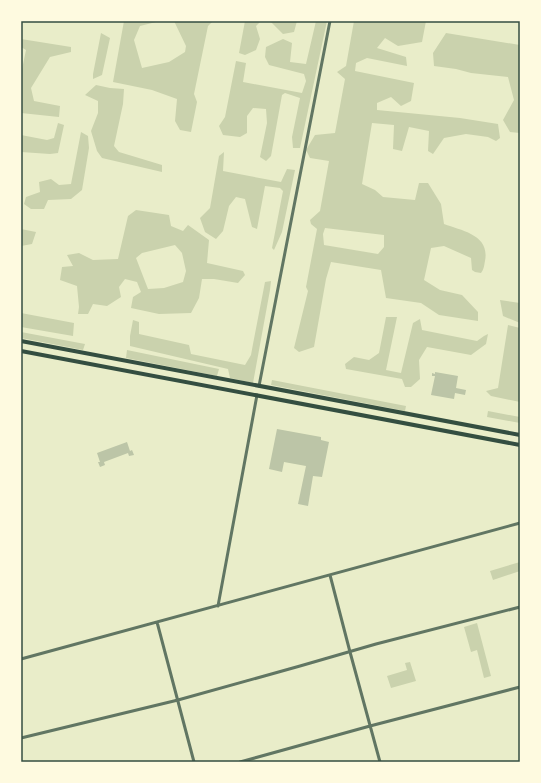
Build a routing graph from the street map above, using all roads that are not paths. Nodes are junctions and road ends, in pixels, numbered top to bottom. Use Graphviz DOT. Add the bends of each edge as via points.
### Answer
graph roads {
  1 [pos="330,21"];
  2 [pos="21,341"];
  3 [pos="21,351"];
  4 [pos="259,386"];
  5 [pos="257,395"];
  6 [pos="520,435"];
  7 [pos="520,445"];
  8 [pos="520,523"];
  9 [pos="330,575"];
  10 [pos="218,606"];
  11 [pos="520,607"];
  12 [pos="157,622"];
  13 [pos="350,652"];
  14 [pos="21,659"];
  15 [pos="520,688"];
  16 [pos="178,700"];
  17 [pos="370,726"];
  18 [pos="21,738"];
  19 [pos="194,762"];
  20 [pos="240,762"];
  21 [pos="380,762"];
  1 -- 4 [label="street"];
  2 -- 4 [label="main road"];
  3 -- 5 [label="main road"];
  4 -- 5 [label="main road"];
  4 -- 6 [label="main road"];
  5 -- 7 [label="main road"];
  5 -- 10 [label="street"];
  8 -- 9 [label="street"];
  9 -- 10 [label="street"];
  9 -- 13 [label="street"];
  10 -- 12 [label="street"];
  11 -- 13 [label="street"];
  12 -- 14 [label="street"];
  12 -- 16 [label="street"];
  13 -- 16 [label="street"];
  13 -- 17 [label="street"];
  15 -- 17 [label="street"];
  16 -- 18 [label="street"];
  16 -- 19 [label="street"];
  17 -- 20 [label="street"];
  17 -- 21 [label="street"];
}
